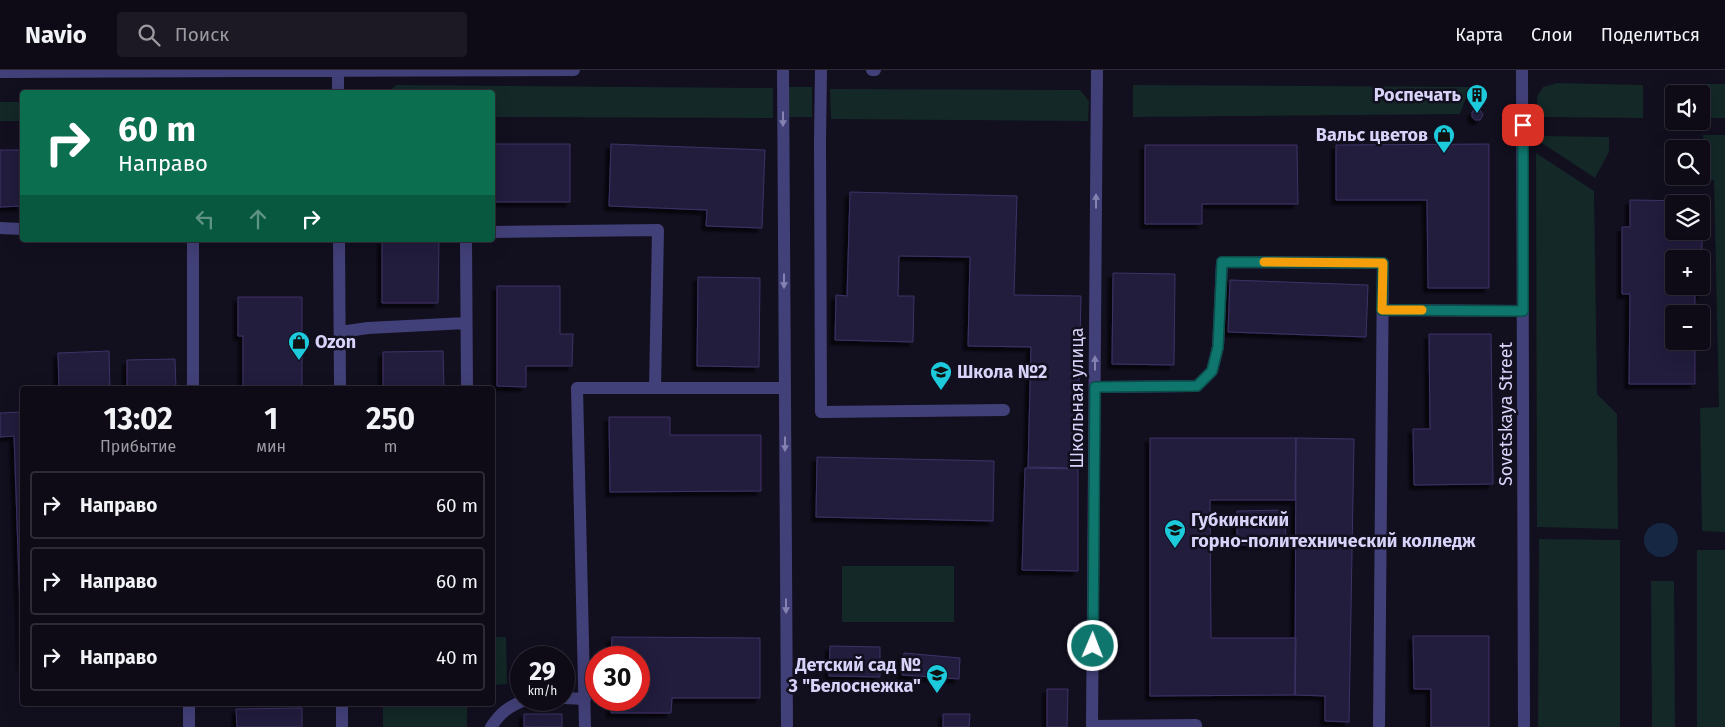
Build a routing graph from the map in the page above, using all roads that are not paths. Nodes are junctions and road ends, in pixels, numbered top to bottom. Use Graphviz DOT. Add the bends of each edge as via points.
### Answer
graph roads {
  1 [pos="338,70"];
  2 [pos="574,70"];
  3 [pos="783,70"];
  4 [pos="821,70"];
  5 [pos="1097,70"];
  6 [pos="1522,70"];
  7 [pos="0,72"];
  8 [pos="338,90"];
  9 [pos="0,228"];
  10 [pos="20,229"];
  11 [pos="495,232"];
  12 [pos="193,242"];
  13 [pos="339,242"];
  14 [pos="466,242"];
  15 [pos="1382,310"];
  16 [pos="1523,311"];
  17 [pos="466,323"];
  18 [pos="340,332"];
  19 [pos="193,386"];
  20 [pos="340,386"];
  21 [pos="466,386"];
  22 [pos="1095,387"];
  23 [pos="655,388"];
  24 [pos="785,388"];
  25 [pos="1004,410"];
  26 [pos="575,699"];
  27 [pos="585,699"];
  28 [pos="189,706"];
  29 [pos="342,706"];
  30 [pos="510,707"];
  31 [pos="585,711"];
  32 [pos="1092,726"];
  33 [pos="190,727"];
  34 [pos="342,727"];
  35 [pos="491,727"];
  36 [pos="585,727"];
  37 [pos="786,727"];
  38 [pos="1196,727"];
  39 [pos="1379,727"];
  40 [pos="1524,727"];
  1 -- 2 [label="street"];
  1 -- 7 [label="street"];
  1 -- 8 [label="street"];
  3 -- 24 [label="street, one-way"];
  4 -- 25 [label="street" via="821,412"];
  22 -- 5 [label="street, Школьная улица, one-way"];
  6 -- 16 [label="street, Sovetskaya Street"];
  9 -- 10 [label="street"];
  11 -- 23 [label="street" via="658,230"];
  12 -- 19 [label="street"];
  13 -- 18 [label="street"];
  14 -- 17 [label="street"];
  15 -- 16 [label="street"];
  15 -- 22 [label="street" via="1383,263 1222,262 1218,347 1212,371 1197,386"];
  15 -- 39 [label="street"];
  16 -- 40 [label="street, Sovetskaya Street"];
  17 -- 18 [label="street"];
  17 -- 21 [label="street"];
  18 -- 20 [label="street"];
  22 -- 32 [label="street, Школьная улица"];
  23 -- 24 [label="street"];
  23 -- 27 [label="street" via="577,388"];
  24 -- 37 [label="street, one-way"];
  26 -- 27 [label="street"];
  28 -- 33 [label="street"];
  29 -- 34 [label="street"];
  30 -- 35 [label="street"];
  31 -- 36 [label="street"];
  32 -- 38 [label="street"];
}
